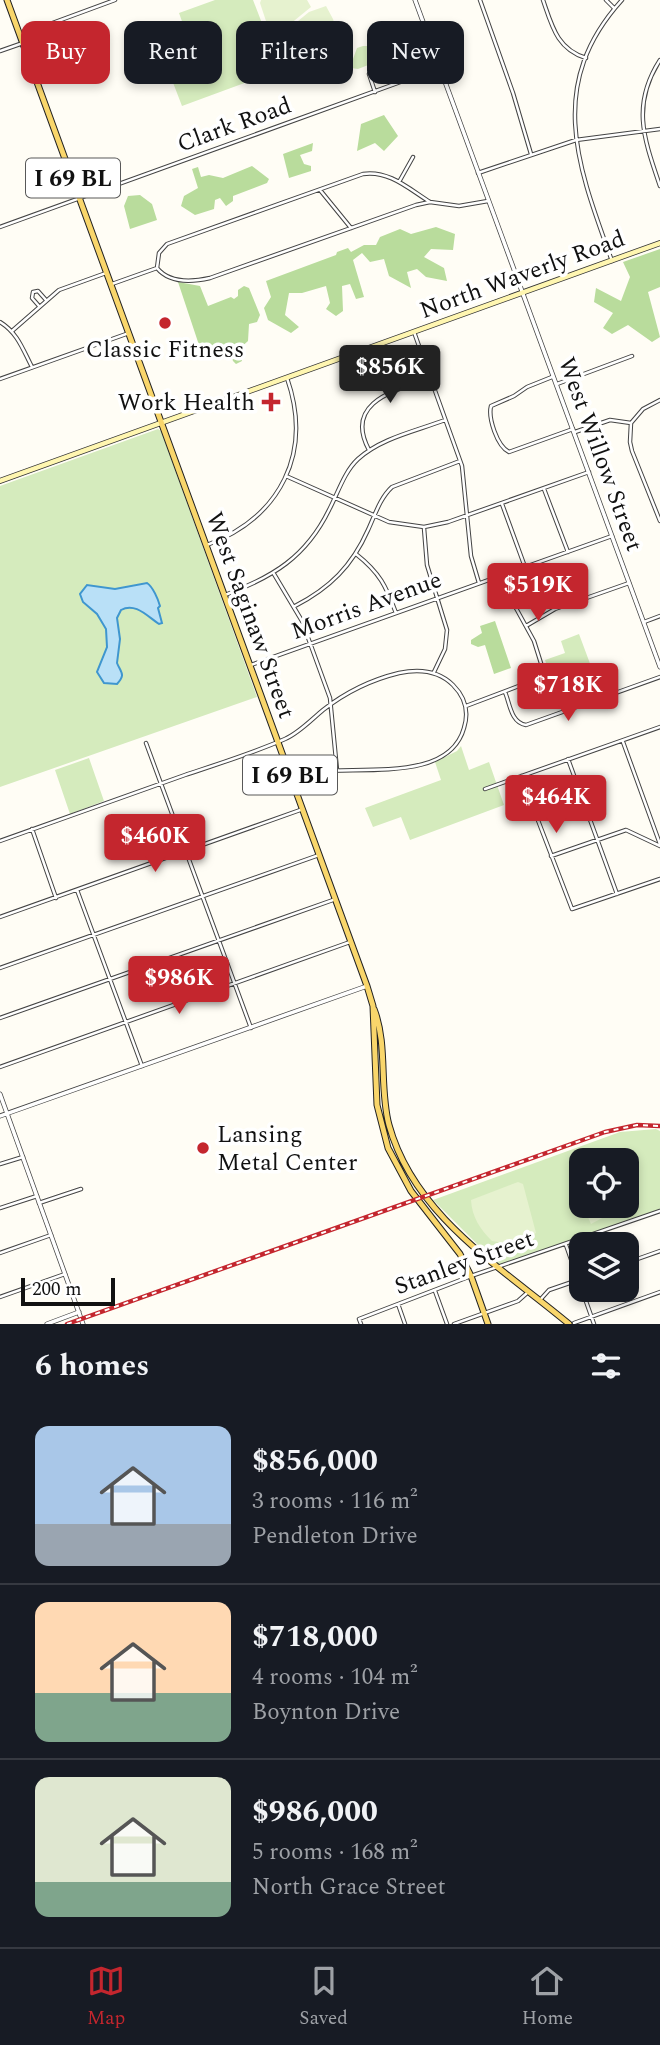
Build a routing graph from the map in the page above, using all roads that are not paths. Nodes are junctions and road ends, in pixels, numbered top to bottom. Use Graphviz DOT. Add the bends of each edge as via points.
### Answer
graph roads {
  1 [pos="7,0"];
  2 [pos="115,0"];
  3 [pos="415,0"];
  4 [pos="480,0"];
  5 [pos="542,0"];
  6 [pos="606,0"];
  7 [pos="622,0"];
  8 [pos="614,8"];
  9 [pos="422,21"];
  10 [pos="20,35"];
  11 [pos="21,44"];
  12 [pos="0,51"];
  13 [pos="586,58"];
  14 [pos="660,60"];
  15 [pos="38,84"];
  16 [pos="372,84"];
  17 [pos="396,84"];
  18 [pos="445,84"];
  19 [pos="375,92"];
  20 [pos="660,129"];
  21 [pos="642,131"];
  22 [pos="576,140"];
  23 [pos="531,154"];
  24 [pos="413,157"];
  25 [pos="478,173"];
  26 [pos="399,182"];
  27 [pos="660,186"];
  28 [pos="319,190"];
  29 [pos="417,194"];
  30 [pos="80,199"];
  31 [pos="488,201"];
  32 [pos="430,202"];
  33 [pos="416,205"];
  34 [pos="0,227"];
  35 [pos="351,228"];
  36 [pos="660,243"];
  37 [pos="612,261"];
  38 [pos="157,268"];
  39 [pos="107,272"];
  40 [pos="112,284"];
  41 [pos="522,293"];
  42 [pos="46,300"];
  43 [pos="39,306"];
  44 [pos="0,322"];
  45 [pos="12,331"];
  46 [pos="414,332"];
  47 [pos="130,333"];
  48 [pos="632,356"];
  49 [pos="32,368"];
  50 [pos="554,377"];
  51 [pos="287,378"];
  52 [pos="0,379"];
  53 [pos="430,379"];
  54 [pos="557,384"];
  55 [pos="660,400"];
  56 [pos="445,420"];
  57 [pos="163,422"];
  58 [pos="631,423"];
  59 [pos="574,431"];
  60 [pos="369,450"];
  61 [pos="460,461"];
  62 [pos="589,472"];
  63 [pos="286,476"];
  64 [pos="0,481"];
  65 [pos="544,488"];
  66 [pos="335,498"];
  67 [pos="502,503"];
  68 [pos="374,515"];
  69 [pos="467,515"];
  70 [pos="660,521"];
  71 [pos="424,527"];
  72 [pos="612,536"];
  73 [pos="207,545"];
  74 [pos="568,552"];
  75 [pos="356,554"];
  76 [pos="525,567"];
  77 [pos="274,574"];
  78 [pos="503,575"];
  79 [pos="479,583"];
  80 [pos="629,583"];
  81 [pos="225,595"];
  82 [pos="437,598"];
  83 [pos="295,606"];
  84 [pos="396,613"];
  85 [pos="660,616"];
  86 [pos="644,622"];
  87 [pos="526,626"];
  88 [pos="310,644"];
  89 [pos="251,665"];
  90 [pos="660,667"];
  91 [pos="434,673"];
  92 [pos="660,677"];
  93 [pos="505,692"];
  94 [pos="331,704"];
  95 [pos="466,706"];
  96 [pos="660,727"];
  97 [pos="623,740"];
  98 [pos="278,741"];
  99 [pos="146,743"];
  100 [pos="568,759"];
  101 [pos="337,770"];
  102 [pos="291,776"];
  103 [pos="521,776"];
  104 [pos="160,784"];
  105 [pos="485,789"];
  106 [pos="303,809"];
  107 [pos="32,829"];
  108 [pos="597,840"];
  109 [pos="0,841"];
  110 [pos="660,845"];
  111 [pos="185,851"];
  112 [pos="319,855"];
  113 [pos="551,856"];
  114 [pos="660,879"];
  115 [pos="77,890"];
  116 [pos="617,894"];
  117 [pos="201,897"];
  118 [pos="56,898"];
  119 [pos="335,899"];
  120 [pos="0,917"];
  121 [pos="93,935"];
  122 [pos="217,940"];
  123 [pos="351,941"];
  124 [pos="0,968"];
  125 [pos="109,979"];
  126 [pos="233,985"];
  127 [pos="367,986"];
  128 [pos="373,1006"];
  129 [pos="0,1018"];
  130 [pos="125,1023"];
  131 [pos="251,1028"];
  132 [pos="142,1066"];
  133 [pos="0,1067"];
  134 [pos="0,1094"];
  135 [pos="7,1113"];
  136 [pos="0,1116"];
  137 [pos="23,1157"];
  138 [pos="0,1164"];
  139 [pos="81,1189"];
  140 [pos="37,1196"];
  141 [pos="39,1203"];
  142 [pos="0,1208"];
  143 [pos="660,1211"];
  144 [pos="51,1235"];
  145 [pos="565,1244"];
  146 [pos="660,1251"];
  147 [pos="0,1253"];
  148 [pos="569,1253"];
  149 [pos="639,1258"];
  150 [pos="501,1268"];
  151 [pos="65,1274"];
  152 [pos="471,1276"];
  153 [pos="569,1283"];
  154 [pos="435,1291"];
  155 [pos="529,1291"];
  156 [pos="660,1292"];
  157 [pos="0,1297"];
  158 [pos="540,1300"];
  159 [pos="586,1302"];
  160 [pos="398,1304"];
  161 [pos="79,1312"];
  162 [pos="484,1313"];
  163 [pos="591,1317"];
  164 [pos="571,1323"];
  165 [pos="47,1324"];
  166 [pos="83,1324"];
  167 [pos="361,1324"];
  168 [pos="405,1324"];
  169 [pos="447,1324"];
  170 [pos="454,1324"];
  171 [pos="488,1324"];
  172 [pos="594,1324"];
  1 -- 10 [label="main road, I 69 BL"];
  2 -- 10 [label="street"];
  3 -- 9 [label="street, West Willow Street"];
  4 -- 23 [label="street"];
  5 -- 13 [label="street" via="561,43"];
  6 -- 8 [label="street"];
  7 -- 8 [label="street"];
  8 -- 13 [label="street"];
  11 -- 12 [label="street"];
  13 -- 22 [label="street" via="576,105"];
  14 -- 21 [label="street" via="645,92"];
  15 -- 30 [label="main road, I 69 BL"];
  16 -- 19 [label="street"];
  17 -- 19 [label="street, Clark Road"];
  18 -- 25 [label="street, West Willow Street"];
  19 -- 30 [label="street, Clark Road"];
  20 -- 21 [label="street"];
  21 -- 22 [label="street"];
  21 -- 27 [label="street"];
  22 -- 23 [label="street"];
  22 -- 37 [label="street" via="582,177"];
  23 -- 25 [label="street"];
  24 -- 26 [label="street"];
  25 -- 31 [label="street, West Willow Street"];
  26 -- 28 [label="street" via="370,173"];
  26 -- 29 [label="street"];
  28 -- 35 [label="street"];
  28 -- 38 [label="street" via="167,244 159,253"];
  29 -- 32 [label="street"];
  29 -- 33 [label="street"];
  30 -- 34 [label="street, Clark Road"];
  30 -- 39 [label="main road, I 69 BL"];
  31 -- 32 [label="street" via="459,206"];
  31 -- 41 [label="street, West Willow Street"];
  32 -- 33 [label="street"];
  33 -- 35 [label="street"];
  35 -- 38 [label="street" via="203,280 176,279"];
  36 -- 37 [label="main road, North Waverly Road"];
  37 -- 41 [label="main road, North Waverly Road"];
  38 -- 40 [label="street"];
  39 -- 40 [label="main road, I 69 BL"];
  39 -- 42 [label="street" via="59,290"];
  40 -- 47 [label="main road, I 69 BL"];
  41 -- 46 [label="main road, North Waverly Road"];
  41 -- 50 [label="street, West Willow Street"];
  42 -- 43 [label="street"];
  42 -- 43 [label="street" via="33,292"];
  43 -- 45 [label="street"];
  44 -- 45 [label="street"];
  45 -- 49 [label="street"];
  46 -- 51 [label="main road, North Waverly Road"];
  46 -- 53 [label="street"];
  47 -- 49 [label="street"];
  47 -- 57 [label="main road, I 69 BL"];
  48 -- 54 [label="street"];
  49 -- 52 [label="street"];
  50 -- 54 [label="street, West Willow Street"];
  50 -- 59 [label="street" via="493,404 489,409 500,444 506,451 513,450"];
  51 -- 57 [label="main road, North Waverly Road"];
  51 -- 63 [label="street" via="297,430"];
  53 -- 56 [label="street"];
  53 -- 60 [label="street" via="386,394 372,404 363,419"];
  54 -- 59 [label="street, West Willow Street"];
  55 -- 58 [label="street" via="643,409"];
  56 -- 60 [label="street"];
  56 -- 61 [label="street"];
  57 -- 64 [label="main road, North Waverly Road"];
  57 -- 73 [label="main road, West Saginaw Street / I 69 BL"];
  58 -- 59 [label="street" via="610,420"];
  58 -- 70 [label="street" via="632,451"];
  59 -- 62 [label="street, West Willow Street"];
  60 -- 66 [label="street" via="349,469"];
  61 -- 68 [label="street" via="392,487"];
  61 -- 69 [label="street"];
  62 -- 65 [label="street"];
  62 -- 72 [label="street, West Willow Street"];
  63 -- 66 [label="street"];
  63 -- 73 [label="street" via="271,502 253,520"];
  65 -- 67 [label="street"];
  65 -- 74 [label="street"];
  66 -- 68 [label="street"];
  66 -- 77 [label="street" via="312,539"];
  67 -- 69 [label="street"];
  67 -- 76 [label="street"];
  68 -- 71 [label="street"];
  68 -- 75 [label="street"];
  69 -- 71 [label="street"];
  69 -- 79 [label="street"];
  71 -- 82 [label="street" via="427,565"];
  72 -- 74 [label="street, Morris Avenue"];
  72 -- 80 [label="street, West Willow Street"];
  73 -- 81 [label="main road, West Saginaw Street / I 69 BL"];
  74 -- 76 [label="street, Morris Avenue"];
  75 -- 83 [label="street" via="329,586"];
  75 -- 84 [label="street" via="383,580"];
  76 -- 78 [label="street, Morris Avenue"];
  77 -- 81 [label="street"];
  77 -- 83 [label="street"];
  78 -- 79 [label="street, Morris Avenue"];
  78 -- 87 [label="street"];
  79 -- 82 [label="street, Morris Avenue"];
  80 -- 86 [label="street, West Willow Street"];
  80 -- 87 [label="street" via="555,609"];
  81 -- 89 [label="main road, West Saginaw Street / I 69 BL"];
  82 -- 84 [label="street, Morris Avenue"];
  82 -- 91 [label="street" via="447,630"];
  83 -- 88 [label="street"];
  84 -- 88 [label="street, Morris Avenue"];
  85 -- 86 [label="street"];
  86 -- 90 [label="street, West Willow Street"];
  87 -- 93 [label="street" via="545,676"];
  88 -- 89 [label="street, Morris Avenue"];
  88 -- 94 [label="street"];
  89 -- 98 [label="main road, West Saginaw Street / I 69 BL"];
  91 -- 94 [label="street" via="414,670 391,675"];
  91 -- 95 [label="street" via="456,688"];
  92 -- 93 [label="street" via="526,725 515,719"];
  93 -- 95 [label="street"];
  94 -- 98 [label="street"];
  94 -- 101 [label="street"];
  95 -- 101 [label="street" via="460,740 442,757 397,768"];
  96 -- 97 [label="street"];
  97 -- 100 [label="street"];
  97 -- 110 [label="street"];
  98 -- 102 [label="main road, West Saginaw Street / I 69 BL"];
  98 -- 104 [label="street"];
  99 -- 104 [label="street"];
  100 -- 103 [label="street"];
  100 -- 108 [label="street"];
  101 -- 102 [label="street"];
  102 -- 106 [label="main road, West Saginaw Street / I 69 BL"];
  103 -- 105 [label="street"];
  103 -- 113 [label="street"];
  104 -- 107 [label="street"];
  104 -- 111 [label="street"];
  106 -- 111 [label="street"];
  106 -- 112 [label="main road, West Saginaw Street / I 69 BL"];
  107 -- 109 [label="street"];
  107 -- 118 [label="street"];
  108 -- 110 [label="street" via="626,830"];
  108 -- 113 [label="street"];
  108 -- 116 [label="street"];
  111 -- 115 [label="street"];
  111 -- 117 [label="street"];
  112 -- 117 [label="street"];
  112 -- 119 [label="main road, West Saginaw Street / I 69 BL"];
  113 -- 116 [label="street" via="570,907"];
  114 -- 116 [label="street"];
  115 -- 118 [label="street"];
  115 -- 121 [label="street"];
  117 -- 121 [label="street"];
  117 -- 122 [label="street"];
  118 -- 120 [label="street"];
  119 -- 122 [label="street"];
  119 -- 123 [label="main road, West Saginaw Street / I 69 BL"];
  121 -- 124 [label="street"];
  121 -- 125 [label="street"];
  122 -- 125 [label="street"];
  122 -- 126 [label="street"];
  123 -- 126 [label="street"];
  123 -- 127 [label="main road, West Saginaw Street / I 69 BL"];
  125 -- 129 [label="street"];
  125 -- 130 [label="street"];
  126 -- 130 [label="street"];
  126 -- 131 [label="street"];
  127 -- 128 [label="main road, West Saginaw Street / I 69 BL"];
  127 -- 131 [label="street"];
  128 -- 150 [label="main road, I 69 BL" via="385,1106 403,1162 438,1213"];
  128 -- 152 [label="main road, West Saginaw Street / I 69 BL" via="375,1093 388,1148 411,1191"];
  130 -- 132 [label="street"];
  130 -- 133 [label="street"];
  131 -- 132 [label="street"];
  132 -- 135 [label="street"];
  134 -- 135 [label="street"];
  135 -- 136 [label="street"];
  135 -- 137 [label="street"];
  137 -- 138 [label="street"];
  137 -- 140 [label="street"];
  139 -- 141 [label="street"];
  140 -- 141 [label="street"];
  140 -- 142 [label="street"];
  141 -- 144 [label="street"];
  143 -- 145 [label="street, Stanley Street"];
  144 -- 147 [label="street"];
  144 -- 151 [label="street"];
  145 -- 148 [label="street"];
  145 -- 150 [label="street, Stanley Street"];
  146 -- 149 [label="street"];
  150 -- 152 [label="street, Stanley Street"];
  150 -- 155 [label="main road, I 69 BL"];
  151 -- 157 [label="street"];
  151 -- 161 [label="street"];
  152 -- 154 [label="street, Stanley Street"];
  152 -- 162 [label="main road, West Saginaw Street / I 69 BL"];
  153 -- 158 [label="street" via="550,1290"];
  154 -- 160 [label="street, Stanley Street"];
  154 -- 169 [label="street"];
  155 -- 158 [label="main road, I 69 BL"];
  155 -- 162 [label="street" via="518,1301"];
  156 -- 163 [label="street"];
  158 -- 164 [label="main road, I 69 BL"];
  159 -- 163 [label="street"];
  160 -- 167 [label="street, Stanley Street" via="359,1319"];
  160 -- 168 [label="street"];
  161 -- 165 [label="street"];
  161 -- 166 [label="street"];
  162 -- 170 [label="street"];
  162 -- 171 [label="main road, West Saginaw Street / I 69 BL"];
  163 -- 164 [label="street"];
  163 -- 172 [label="street"];
}
